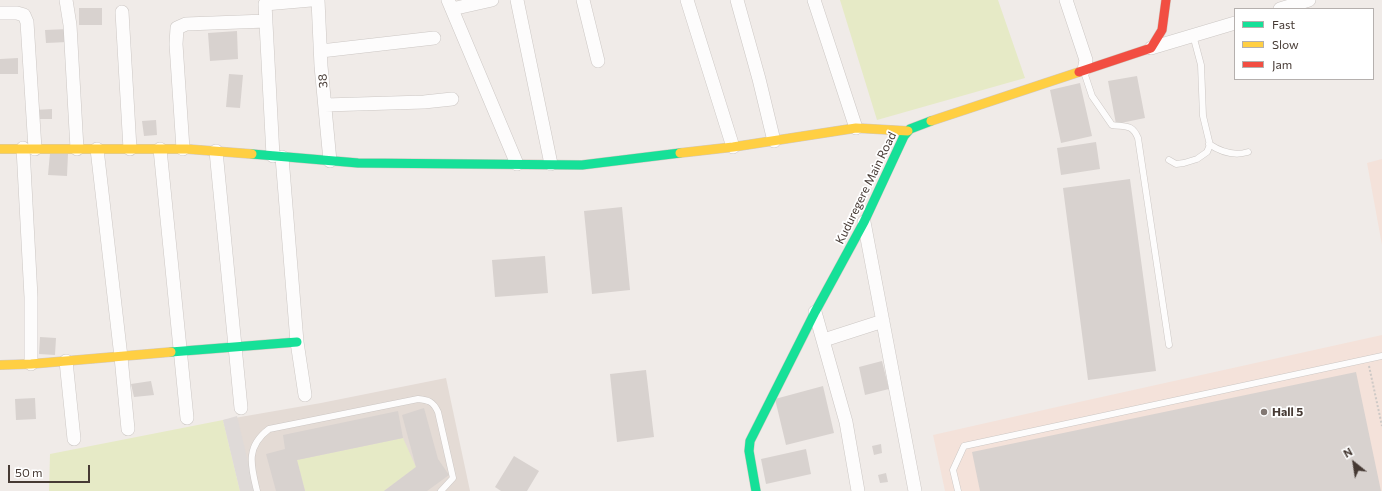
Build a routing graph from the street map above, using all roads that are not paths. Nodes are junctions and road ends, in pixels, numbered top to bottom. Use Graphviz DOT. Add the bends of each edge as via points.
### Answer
graph roads {
  1 [pos="66,0"];
  2 [pos="311,0"];
  3 [pos="318,0"];
  4 [pos="491,0"];
  5 [pos="517,0"];
  6 [pos="583,0"];
  7 [pos="687,0"];
  8 [pos="737,0"];
  9 [pos="814,0"];
  10 [pos="1066,0"];
  11 [pos="1166,0"];
  12 [pos="1309,0"];
  13 [pos="450,4"];
  14 [pos="1283,8"];
  15 [pos="122,12"];
  16 [pos="0,13"];
  17 [pos="266,21"];
  18 [pos="1234,22"];
  19 [pos="1193,35"];
  20 [pos="434,38"];
  21 [pos="1150,48"];
  22 [pos="322,51"];
  23 [pos="598,61"];
  24 [pos="1084,70"];
  25 [pos="452,99"];
  26 [pos="325,105"];
  27 [pos="856,128"];
  28 [pos="908,132"];
  29 [pos="774,141"];
  30 [pos="1209,144"];
  31 [pos="733,147"];
  32 [pos="0,148"];
  33 [pos="29,148"];
  34 [pos="77,149"];
  35 [pos="98,149"];
  36 [pos="130,149"];
  37 [pos="160,149"];
  38 [pos="182,149"];
  39 [pos="216,151"];
  40 [pos="1248,152"];
  41 [pos="278,156"];
  42 [pos="1169,160"];
  43 [pos="330,161"];
  44 [pos="518,164"];
  45 [pos="551,164"];
  46 [pos="864,222"];
  47 [pos="815,312"];
  48 [pos="883,321"];
  49 [pos="824,340"];
  50 [pos="297,342"];
  51 [pos="1169,345"];
  52 [pos="235,347"];
  53 [pos="179,352"];
  54 [pos="1382,356"];
  55 [pos="122,357"];
  56 [pos="66,362"];
  57 [pos="31,364"];
  58 [pos="0,366"];
  59 [pos="304,395"];
  60 [pos="242,408"];
  61 [pos="187,418"];
  62 [pos="128,429"];
  63 [pos="74,439"];
  64 [pos="257,491"];
  65 [pos="441,491"];
  66 [pos="756,491"];
  67 [pos="858,491"];
  68 [pos="916,491"];
  69 [pos="958,491"];
  1 -- 34 [label="street"];
  2 -- 17 [label="street" via="265,4"];
  3 -- 22 [label="street, 38"];
  4 -- 13 [label="street"];
  5 -- 45 [label="street"];
  6 -- 23 [label="street"];
  7 -- 31 [label="street"];
  8 -- 29 [label="street"];
  9 -- 27 [label="street"];
  10 -- 24 [label="street" via="1086,60"];
  11 -- 21 [label="street" via="1162,30"];
  12 -- 14 [label="street"];
  13 -- 44 [label="street"];
  15 -- 36 [label="street"];
  16 -- 33 [label="street" via="24,15 27,22"];
  17 -- 38 [label="street" via="186,24 177,28"];
  17 -- 41 [label="street"];
  18 -- 19 [label="street"];
  19 -- 21 [label="street"];
  19 -- 30 [label="lane" via="1201,65 1202,116"];
  20 -- 22 [label="street"];
  21 -- 24 [label="street, Kuduregere Main Road"];
  22 -- 26 [label="street, 38"];
  24 -- 28 [label="street, Kuduregere Main Road" via="919,125"];
  24 -- 51 [label="lane" via="1092,96 1112,125 1130,127 1138,138"];
  25 -- 26 [label="street"];
  26 -- 43 [label="street, 38"];
  27 -- 28 [label="street"];
  27 -- 29 [label="street"];
  28 -- 46 [label="street, Kuduregere Main Road"];
  29 -- 31 [label="street"];
  30 -- 40 [label="lane" via="1232,154"];
  30 -- 42 [label="lane" via="1207,152 1197,159 1176,164"];
  31 -- 45 [label="street" via="582,165"];
  32 -- 33 [label="street"];
  33 -- 34 [label="street"];
  33 -- 57 [label="street"];
  34 -- 35 [label="street"];
  35 -- 36 [label="street"];
  35 -- 55 [label="street"];
  36 -- 37 [label="street"];
  37 -- 38 [label="street"];
  37 -- 53 [label="street"];
  38 -- 39 [label="street"];
  39 -- 41 [label="street"];
  39 -- 52 [label="street"];
  41 -- 43 [label="street"];
  41 -- 50 [label="street"];
  43 -- 44 [label="street"];
  44 -- 45 [label="street"];
  46 -- 47 [label="street, Kuduregere Main Road"];
  46 -- 48 [label="street"];
  47 -- 49 [label="street"];
  47 -- 66 [label="street, Kuduregere Main Road" via="750,441 749,451"];
  48 -- 49 [label="street"];
  48 -- 68 [label="street"];
  49 -- 67 [label="street" via="846,422"];
  50 -- 52 [label="street"];
  50 -- 59 [label="street"];
  52 -- 53 [label="street"];
  52 -- 60 [label="street"];
  53 -- 55 [label="street"];
  53 -- 61 [label="street"];
  54 -- 69 [label="lane" via="964,446 953,470"];
  55 -- 56 [label="street"];
  55 -- 62 [label="street"];
  56 -- 57 [label="street"];
  56 -- 63 [label="street"];
  57 -- 58 [label="street"];
  64 -- 65 [label="lane" via="251,459 255,444 269,429 418,399 430,400 438,412 453,478"];
}
